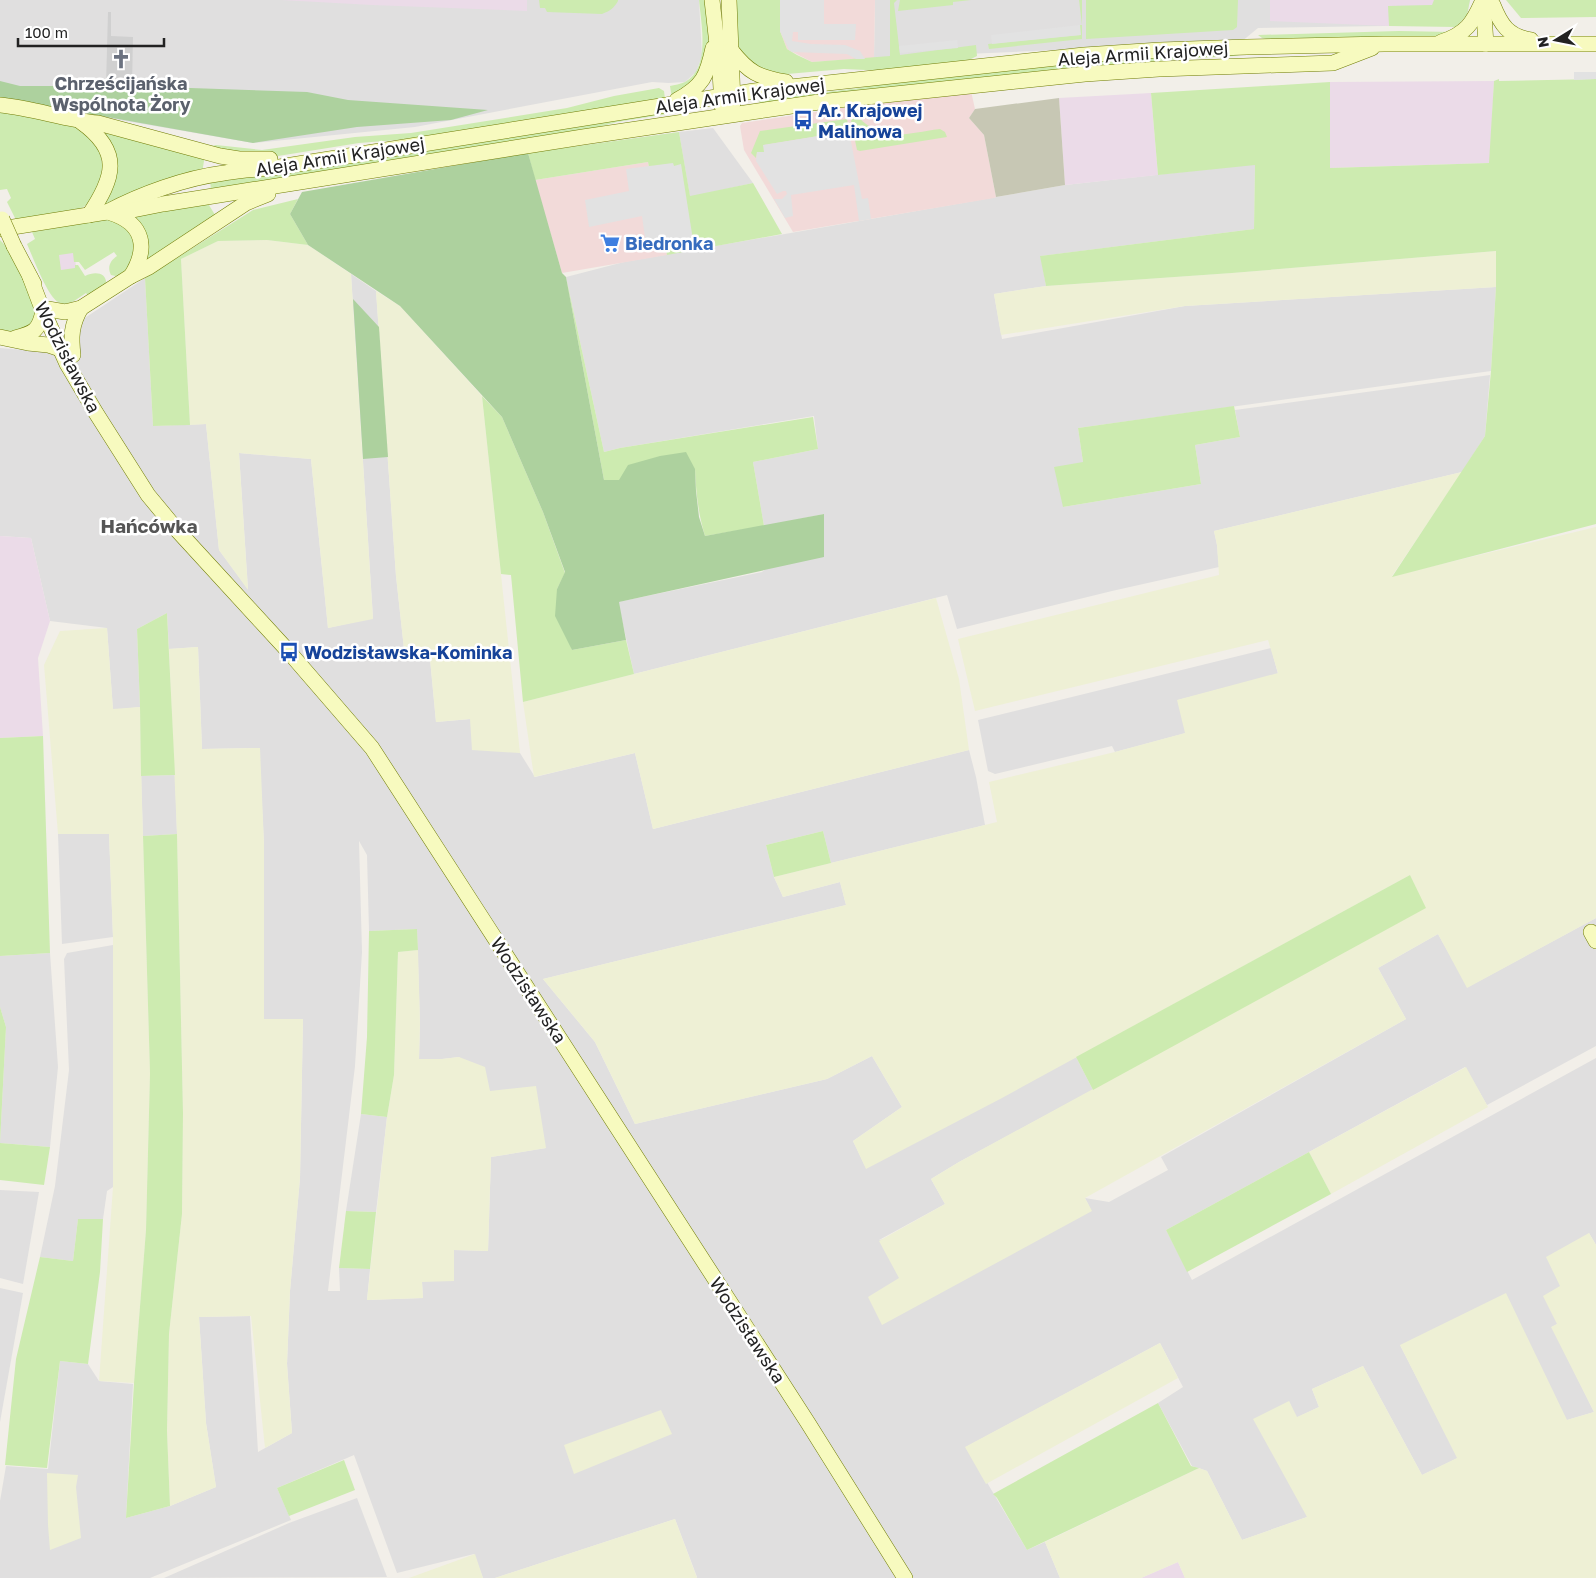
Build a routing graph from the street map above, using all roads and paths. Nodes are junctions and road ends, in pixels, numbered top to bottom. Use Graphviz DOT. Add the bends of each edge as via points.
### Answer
graph roads {
  1 [pos="712,0"];
  2 [pos="729,0"];
  3 [pos="1488,1"];
  4 [pos="715,33"];
  5 [pos="1384,44"];
  6 [pos="1432,44"];
  7 [pos="1486,44"];
  8 [pos="1549,44"];
  9 [pos="1596,44"];
  10 [pos="731,50"];
  11 [pos="801,85"];
  12 [pos="727,95"];
  13 [pos="669,104"];
  14 [pos="0,105"];
  15 [pos="728,115"];
  16 [pos="81,122"];
  17 [pos="303,163"];
  18 [pos="292,183"];
  19 [pos="107,212"];
  20 [pos="88,215"];
  21 [pos="0,216"];
  22 [pos="0,229"];
  23 [pos="131,276"];
  24 [pos="81,308"];
  25 [pos="46,310"];
  26 [pos="7,338"];
  27 [pos="67,352"];
  28 [pos="905,1578"];
  1 -- 4 [label="main road"];
  2 -- 10 [label="main road"];
  3 -- 6 [label="main road" via="1463,31"];
  3 -- 7 [label="main road"];
  3 -- 8 [label="main road" via="1507,30 1525,39"];
  4 -- 12 [label="main road"];
  4 -- 13 [label="main road" via="709,70 692,92"];
  5 -- 6 [label="main road, Aleja Armii Krajowej"];
  5 -- 11 [label="main road, Aleja Armii Krajowej" via="1084,55"];
  5 -- 15 [label="main road, Aleja Armii Krajowej" via="1333,63 1085,74 819,102"];
  6 -- 7 [label="main road, Aleja Armii Krajowej"];
  7 -- 8 [label="main road, Aleja Armii Krajowej"];
  8 -- 9 [label="main road, Aleja Armii Krajowej"];
  10 -- 11 [label="main road" via="756,75"];
  10 -- 12 [label="main road"];
  11 -- 12 [label="main road, Aleja Armii Krajowej"];
  12 -- 13 [label="main road, Aleja Armii Krajowej"];
  12 -- 15 [label="main road"];
  13 -- 17 [label="main road, Aleja Armii Krajowej"];
  14 -- 16 [label="main road"];
  15 -- 18 [label="main road, Aleja Armii Krajowej"];
  16 -- 17 [label="main road" via="98,123 220,156"];
  16 -- 20 [label="main road" via="99,137 110,163 107,186"];
  17 -- 19 [label="main road, Aleja Armii Krajowej" via="194,178"];
  18 -- 19 [label="main road, Aleja Armii Krajowej" via="124,212"];
  18 -- 23 [label="main road" via="246,203"];
  19 -- 20 [label="main road, Aleja Armii Krajowej"];
  19 -- 23 [label="main road" via="124,218 138,233 142,252"];
  20 -- 22 [label="main road, Aleja Armii Krajowej"];
  21 -- 25 [label="main road, Wodzisławska, bridge"];
  23 -- 24 [label="main road"];
  24 -- 25 [label="main road" via="65,312"];
  24 -- 27 [label="main road" via="74,320"];
  25 -- 26 [label="main road" via="31,334"];
  25 -- 27 [label="main road, Wodzisławska"];
  26 -- 27 [label="main road" via="48,344"];
  27 -- 28 [label="main road, Wodzisławska" via="101,410 110,434 165,516 372,748 808,1422"];
}
